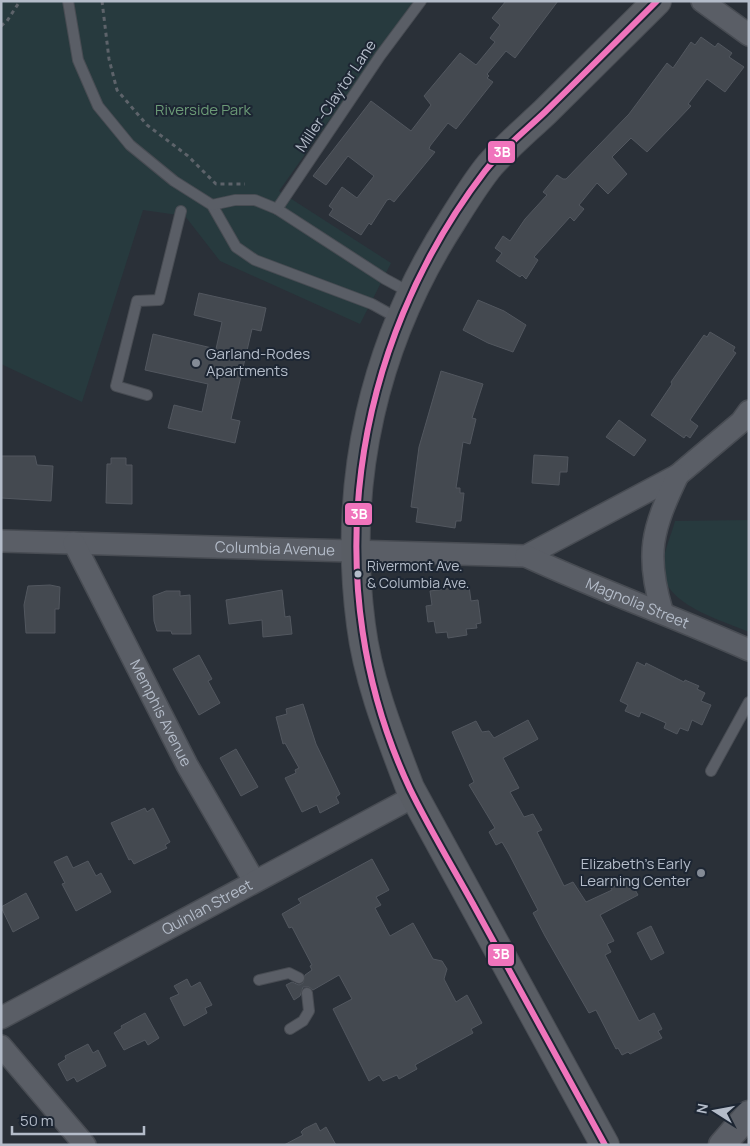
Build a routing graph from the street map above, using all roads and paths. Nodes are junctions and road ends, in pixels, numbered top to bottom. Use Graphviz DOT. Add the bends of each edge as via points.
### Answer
graph roads {
  1 [pos="20,1"];
  2 [pos="68,1"];
  3 [pos="102,1"];
  4 [pos="421,1"];
  5 [pos="657,1"];
  6 [pos="702,1"];
  7 [pos="1,26"];
  8 [pos="749,35"];
  9 [pos="248,184"];
  10 [pos="212,205"];
  11 [pos="277,209"];
  12 [pos="181,210"];
  13 [pos="411,293"];
  14 [pos="401,320"];
  15 [pos="147,395"];
  16 [pos="749,411"];
  17 [pos="678,475"];
  18 [pos="1,541"];
  19 [pos="74,543"];
  20 [pos="355,550"];
  21 [pos="526,556"];
  22 [pos="662,612"];
  23 [pos="749,650"];
  24 [pos="749,702"];
  25 [pos="711,771"];
  26 [pos="413,797"];
  27 [pos="254,881"];
  28 [pos="299,978"];
  29 [pos="259,980"];
  30 [pos="307,993"];
  31 [pos="1,1018"];
  32 [pos="290,1029"];
  33 [pos="1,1046"];
  34 [pos="749,1114"];
  35 [pos="85,1145"];
  36 [pos="605,1145"];
  37 [pos="722,1145"];
  1 -- 7 [label="path"];
  2 -- 10 [label="lane" via="78,60 98,106 130,145 174,181"];
  3 -- 9 [label="path" via="109,59 117,90 147,125 188,156 216,184"];
  4 -- 11 [label="lane, Miller-Claytor Lane"];
  5 -- 13 [label="main road" via="490,165 434,249"];
  6 -- 8 [label="street"];
  10 -- 11 [label="lane" via="255,200"];
  10 -- 14 [label="lane" via="236,247 256,260 372,304"];
  11 -- 13 [label="lane"];
  12 -- 15 [label="lane" via="159,300 137,301 116,386"];
  13 -- 14 [label="main road"];
  14 -- 20 [label="main road" via="376,387 364,441 357,491"];
  16 -- 17 [label="street" via="741,422"];
  17 -- 21 [label="street"];
  17 -- 22 [label="street" via="663,506 653,543 653,579"];
  18 -- 19 [label="street, Columbia Avenue"];
  19 -- 20 [label="street, Columbia Avenue"];
  19 -- 27 [label="street, Memphis Avenue" via="187,765"];
  20 -- 21 [label="street, Columbia Avenue"];
  20 -- 26 [label="main road" via="361,625 370,670"];
  21 -- 22 [label="street, Magnolia Street" via="585,583"];
  22 -- 23 [label="street, Magnolia Street"];
  24 -- 25 [label="lane"];
  26 -- 27 [label="street, Quinlan Street"];
  26 -- 36 [label="main road"];
  27 -- 31 [label="street, Quinlan Street"];
  28 -- 29 [label="lane" via="289,973"];
  30 -- 32 [label="lane" via="310,1011 303,1021"];
  33 -- 35 [label="street"];
  34 -- 37 [label="street"];
}
